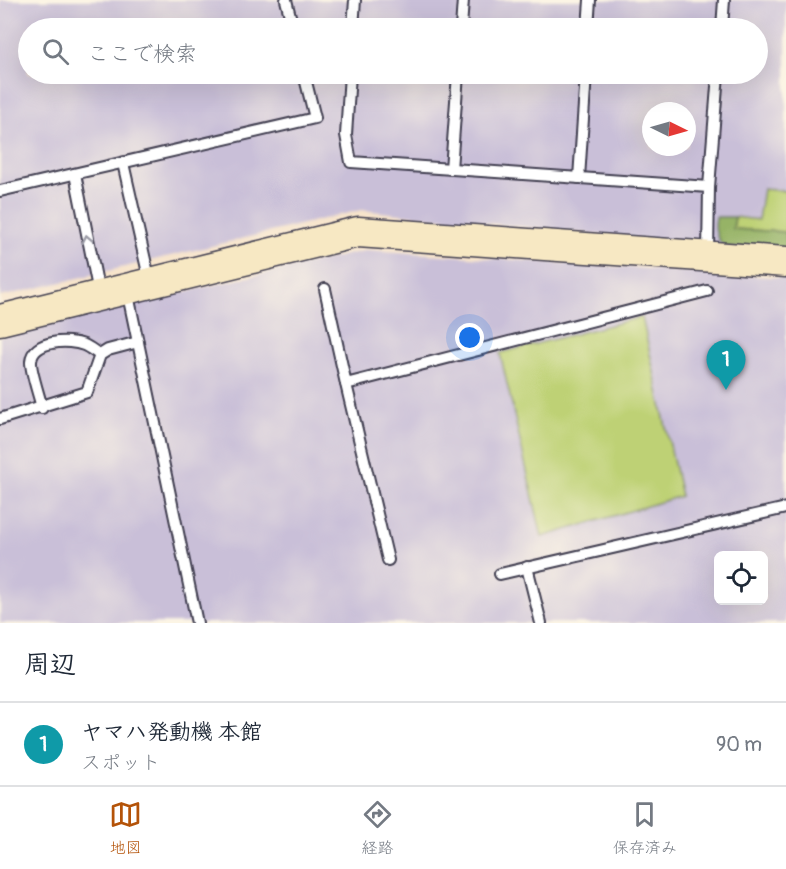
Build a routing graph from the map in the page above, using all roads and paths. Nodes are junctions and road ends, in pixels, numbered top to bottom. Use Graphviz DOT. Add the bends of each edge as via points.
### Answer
graph roads {
  1 [pos="286,0"];
  2 [pos="355,0"];
  3 [pos="464,0"];
  4 [pos="590,0"];
  5 [pos="724,0"];
  6 [pos="290,18"];
  7 [pos="354,18"];
  8 [pos="462,18"];
  9 [pos="589,18"];
  10 [pos="723,18"];
  11 [pos="306,84"];
  12 [pos="349,84"];
  13 [pos="457,84"];
  14 [pos="585,84"];
  15 [pos="717,84"];
  16 [pos="123,163"];
  17 [pos="451,169"];
  18 [pos="75,174"];
  19 [pos="579,178"];
  20 [pos="709,187"];
  21 [pos="0,192"];
  22 [pos="708,258"];
  23 [pos="786,262"];
  24 [pos="325,289"];
  25 [pos="125,290"];
  26 [pos="707,291"];
  27 [pos="0,320"];
  28 [pos="138,342"];
  29 [pos="100,355"];
  30 [pos="346,384"];
  31 [pos="42,408"];
  32 [pos="0,419"];
  33 [pos="786,508"];
  34 [pos="388,560"];
  35 [pos="527,567"];
  36 [pos="500,574"];
  37 [pos="197,623"];
  38 [pos="541,623"];
  1 -- 6 [label="lane"];
  2 -- 7 [label="lane"];
  3 -- 8 [label="lane"];
  4 -- 9 [label="lane"];
  5 -- 10 [label="lane"];
  11 -- 16 [label="lane" via="315,118"];
  12 -- 17 [label="lane" via="346,135 351,162"];
  13 -- 17 [label="lane"];
  14 -- 19 [label="lane"];
  15 -- 20 [label="lane"];
  16 -- 18 [label="lane"];
  16 -- 25 [label="lane"];
  17 -- 19 [label="lane"];
  18 -- 21 [label="lane"];
  25 -- 18 [label="lane, one-way"];
  19 -- 20 [label="lane"];
  20 -- 22 [label="lane"];
  22 -- 23 [label="street"];
  22 -- 25 [label="street" via="358,232"];
  24 -- 30 [label="lane"];
  25 -- 27 [label="street"];
  25 -- 28 [label="lane"];
  26 -- 30 [label="lane"];
  28 -- 29 [label="lane"];
  28 -- 37 [label="lane"];
  29 -- 31 [label="lane" via="87,393"];
  29 -- 31 [label="lane" via="68,341 35,351 31,361"];
  30 -- 34 [label="lane"];
  31 -- 32 [label="lane"];
  33 -- 35 [label="lane"];
  35 -- 36 [label="lane"];
  35 -- 38 [label="lane"];
}
